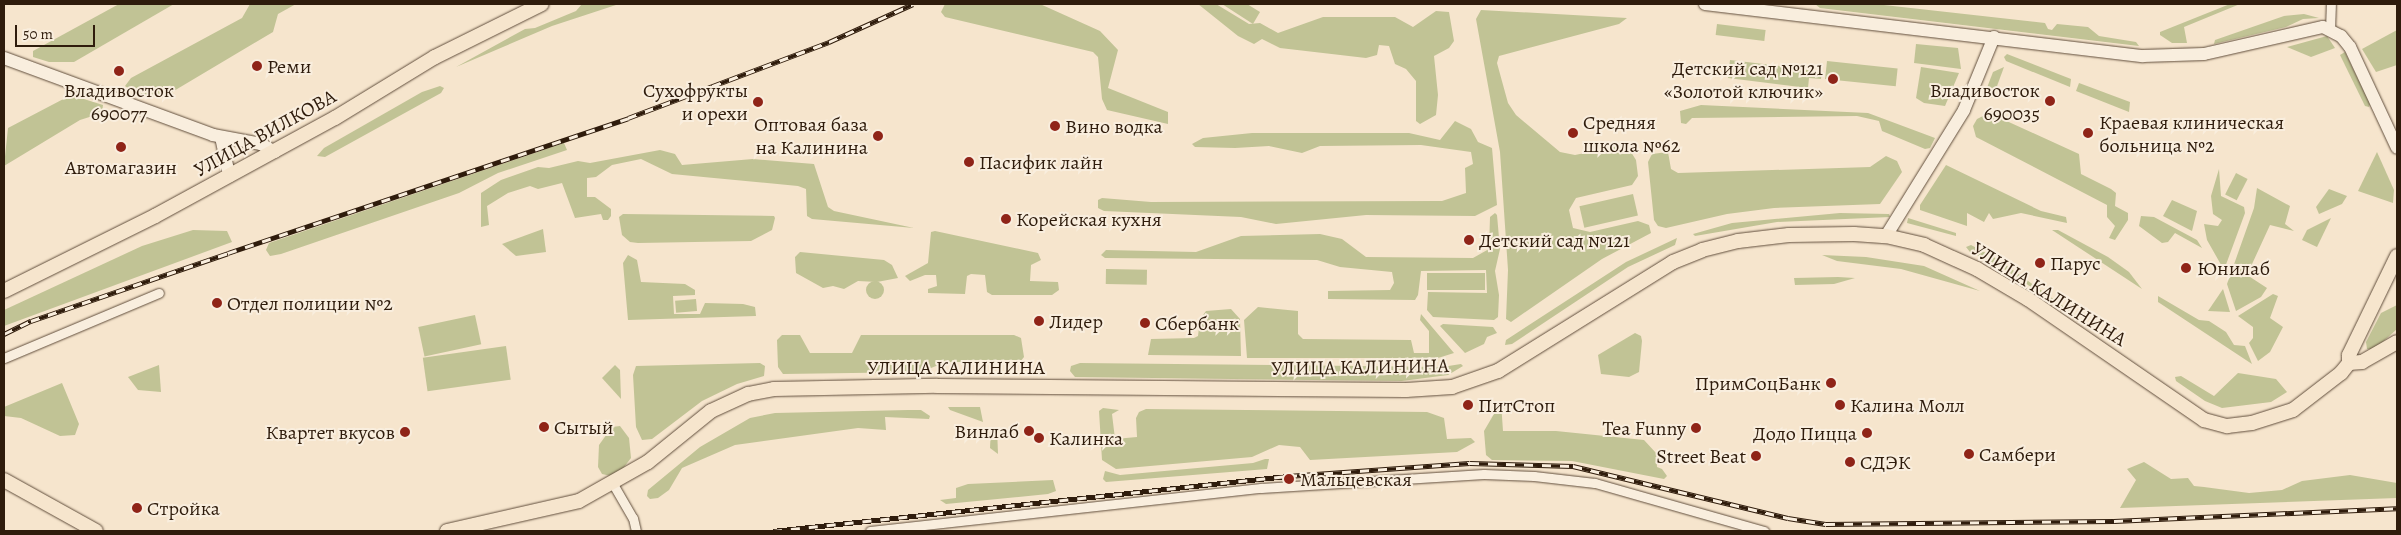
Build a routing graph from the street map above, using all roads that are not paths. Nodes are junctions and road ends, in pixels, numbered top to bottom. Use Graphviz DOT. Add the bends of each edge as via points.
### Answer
graph roads {
  1 [pos="542,4"];
  2 [pos="1705,4"];
  3 [pos="2330,5"];
  4 [pos="2330,30"];
  5 [pos="1994,37"];
  6 [pos="4,58"];
  7 [pos="221,136"];
  8 [pos="2397,148"];
  9 [pos="275,152"];
  10 [pos="229,176"];
  11 [pos="1886,236"];
  12 [pos="2397,256"];
  13 [pos="4,291"];
  14 [pos="159,293"];
  15 [pos="2397,342"];
  16 [pos="4,358"];
  17 [pos="2349,363"];
  18 [pos="4,480"];
  19 [pos="613,484"];
  20 [pos="96,531"];
  21 [pos="448,531"];
  22 [pos="636,531"];
  23 [pos="870,531"];
  24 [pos="1764,531"];
  1 -- 9 [label="main road, УЛИЦА ВИЛКОВА" via="434,57"];
  2 -- 5 [label="main road"];
  3 -- 4 [label="street"];
  4 -- 5 [label="main road" via="2316,28 2204,54 2166,56 2129,55"];
  4 -- 8 [label="main road" via="2341,36 2350,47"];
  5 -- 11 [label="main road" via="1964,110"];
  6 -- 7 [label="main road"];
  7 -- 9 [label="main road" via="260,144"];
  7 -- 10 [label="main road"];
  9 -- 10 [label="main road, УЛИЦА ВИЛКОВА"];
  10 -- 13 [label="main road, УЛИЦА ВИЛКОВА"];
  11 -- 17 [label="main road, УЛИЦА КАЛИНИНА" via="1924,245 1977,269 2064,323 2213,424 2252,423 2283,415 2306,402"];
  11 -- 19 [label="main road, УЛИЦА КАЛИНИНА" via="1770,236 1702,250 1660,269 1498,371 1452,387 1413,390 944,386 774,389 748,394 711,411 648,462"];
  12 -- 17 [label="main road, УЛИЦА КАЛИНИНА"];
  14 -- 16 [label="street"];
  15 -- 17 [label="main road, УЛИЦА КАЛИНИНА" via="2367,360"];
  18 -- 20 [label="main road"];
  19 -- 21 [label="main road, УЛИЦА КАЛИНИНА" via="579,501"];
  19 -- 22 [label="street"];
  23 -- 24 [label="street" via="1261,488 1484,474 1595,483"];
}
